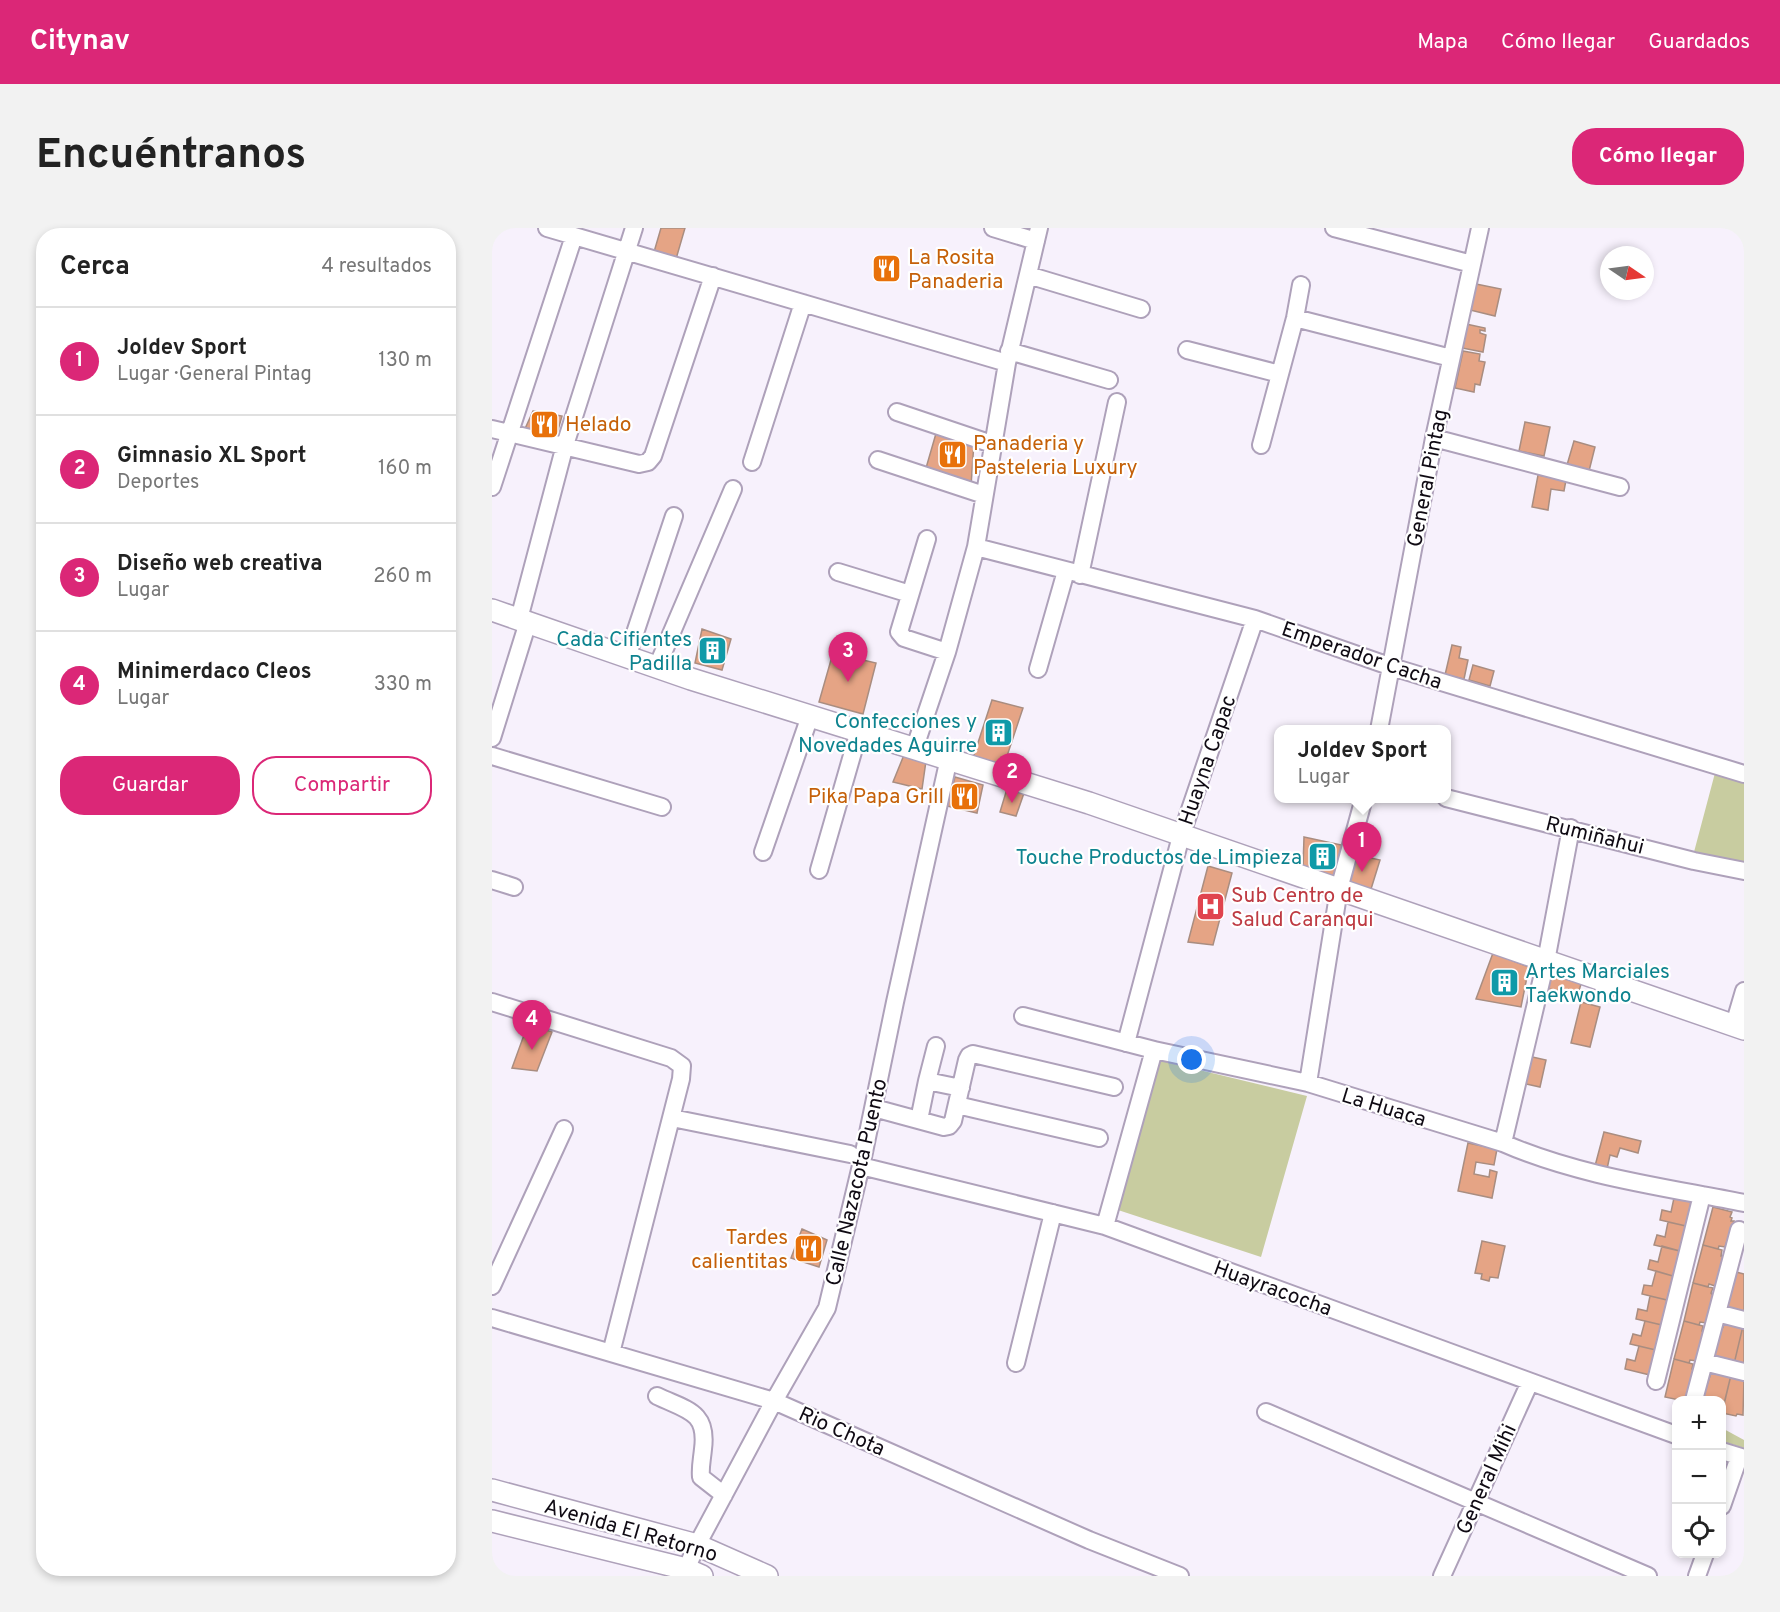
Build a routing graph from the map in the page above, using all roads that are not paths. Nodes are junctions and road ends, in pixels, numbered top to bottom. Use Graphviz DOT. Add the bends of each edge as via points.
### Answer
graph roads {
  1 [pos="547,228"];
  2 [pos="634,228"];
  3 [pos="993,228"];
  4 [pos="1334,228"];
  5 [pos="1480,228"];
  6 [pos="1037,235"];
  7 [pos="574,236"];
  8 [pos="627,251"];
  9 [pos="1472,264"];
  10 [pos="1028,275"];
  11 [pos="713,276"];
  12 [pos="1301,285"];
  13 [pos="803,303"];
  14 [pos="1141,309"];
  15 [pos="1295,318"];
  16 [pos="1187,350"];
  17 [pos="1008,357"];
  18 [pos="1451,358"];
  19 [pos="1280,374"];
  20 [pos="1109,380"];
  21 [pos="1116,402"];
  22 [pos="897,412"];
  23 [pos="492,429"];
  24 [pos="509,434"];
  25 [pos="1434,438"];
  26 [pos="992,444"];
  27 [pos="565,445"];
  28 [pos="1260,445"];
  29 [pos="878,460"];
  30 [pos="752,462"];
  31 [pos="492,487"];
  32 [pos="1620,487"];
  33 [pos="733,489"];
  34 [pos="984,495"];
  35 [pos="674,516"];
  36 [pos="927,539"];
  37 [pos="976,547"];
  38 [pos="838,572"];
  39 [pos="1073,573"];
  40 [pos="910,594"];
  41 [pos="492,610"];
  42 [pos="1255,619"];
  43 [pos="523,620"];
  44 [pos="947,652"];
  45 [pos="627,657"];
  46 [pos="657,667"];
  47 [pos="1392,667"];
  48 [pos="1038,669"];
  49 [pos="810,716"];
  50 [pos="1380,725"];
  51 [pos="859,731"];
  52 [pos="492,738"];
  53 [pos="915,747"];
  54 [pos="492,756"];
  55 [pos="949,758"];
  56 [pos="1744,774"];
  57 [pos="1451,799"];
  58 [pos="1363,803"];
  59 [pos="662,807"];
  60 [pos="1572,828"];
  61 [pos="1181,836"];
  62 [pos="763,852"];
  63 [pos="819,870"];
  64 [pos="1744,871"];
  65 [pos="492,880"];
  66 [pos="514,887"];
  67 [pos="1339,889"];
  68 [pos="1546,961"];
  69 [pos="1744,991"];
  70 [pos="492,1002"];
  71 [pos="1023,1016"];
  72 [pos="1739,1027"];
  73 [pos="1125,1043"];
  74 [pos="936,1046"];
  75 [pos="1154,1050"];
  76 [pos="927,1081"];
  77 [pos="1308,1083"];
  78 [pos="1114,1087"];
  79 [pos="961,1088"];
  80 [pos="957,1105"];
  81 [pos="874,1108"];
  82 [pos="672,1118"];
  83 [pos="919,1120"];
  84 [pos="564,1128"];
  85 [pos="1099,1138"];
  86 [pos="1503,1143"];
  87 [pos="856,1160"];
  88 [pos="1702,1195"];
  89 [pos="1744,1203"];
  90 [pos="1053,1213"];
  91 [pos="1105,1226"];
  92 [pos="1739,1230"];
  93 [pos="1737,1265"];
  94 [pos="492,1286"];
  95 [pos="1717,1313"];
  96 [pos="492,1317"];
  97 [pos="1744,1320"];
  98 [pos="611,1353"];
  99 [pos="1704,1362"];
  100 [pos="1016,1363"];
  101 [pos="1744,1372"];
  102 [pos="1656,1381"];
  103 [pos="1530,1382"];
  104 [pos="657,1396"];
  105 [pos="1695,1396"];
  106 [pos="774,1401"];
  107 [pos="1266,1412"];
  108 [pos="1672,1433"];
  109 [pos="1726,1452"];
  110 [pos="1741,1458"];
  111 [pos="492,1490"];
  112 [pos="724,1495"];
  113 [pos="1475,1504"];
  114 [pos="1723,1504"];
  115 [pos="492,1521"];
  116 [pos="697,1545"];
  117 [pos="1704,1558"];
  118 [pos="691,1574"];
  119 [pos="767,1576"];
  120 [pos="1180,1576"];
  121 [pos="1442,1576"];
  122 [pos="1648,1576"];
  123 [pos="1697,1576"];
  1 -- 7 [label="street"];
  2 -- 8 [label="street"];
  3 -- 6 [label="street"];
  4 -- 9 [label="street"];
  5 -- 9 [label="street, General Pintag"];
  6 -- 10 [label="street"];
  7 -- 8 [label="street"];
  7 -- 24 [label="street"];
  8 -- 11 [label="street"];
  8 -- 27 [label="street"];
  9 -- 18 [label="street, General Pintag"];
  10 -- 14 [label="street"];
  10 -- 17 [label="street"];
  11 -- 13 [label="street"];
  11 -- 27 [label="street" via="648,462 639,464"];
  12 -- 15 [label="street"];
  13 -- 17 [label="street"];
  13 -- 30 [label="street"];
  15 -- 18 [label="street"];
  15 -- 19 [label="street"];
  16 -- 19 [label="street"];
  17 -- 20 [label="street"];
  17 -- 26 [label="street"];
  18 -- 25 [label="street, General Pintag"];
  19 -- 28 [label="street"];
  21 -- 39 [label="street"];
  22 -- 26 [label="street"];
  23 -- 24 [label="street"];
  24 -- 27 [label="street"];
  24 -- 31 [label="street"];
  25 -- 32 [label="street"];
  25 -- 47 [label="street, General Pintag"];
  26 -- 34 [label="street"];
  27 -- 43 [label="street"];
  29 -- 34 [label="street"];
  33 -- 46 [label="street"];
  34 -- 37 [label="street"];
  35 -- 45 [label="street"];
  36 -- 40 [label="street"];
  37 -- 39 [label="street, Emperador Cacha"];
  37 -- 44 [label="street"];
  38 -- 40 [label="street"];
  39 -- 42 [label="street, Emperador Cacha"];
  39 -- 48 [label="street"];
  40 -- 44 [label="street" via="899,632 904,638"];
  41 -- 43 [label="main road"];
  42 -- 47 [label="street, Emperador Cacha"];
  42 -- 61 [label="street, Huayna Capac"];
  43 -- 45 [label="main road"];
  43 -- 52 [label="street"];
  44 -- 53 [label="street"];
  45 -- 46 [label="main road"];
  46 -- 49 [label="main road"];
  47 -- 50 [label="street, General Pintag"];
  47 -- 56 [label="street, Emperador Cacha"];
  49 -- 51 [label="main road"];
  49 -- 62 [label="street"];
  51 -- 53 [label="main road"];
  51 -- 63 [label="street"];
  53 -- 55 [label="main road"];
  54 -- 59 [label="street"];
  55 -- 61 [label="main road"];
  55 -- 81 [label="street, Calle Nazacota Puento"];
  57 -- 60 [label="street, Rumiñahui"];
  58 -- 67 [label="street"];
  60 -- 64 [label="street, Rumiñahui"];
  60 -- 68 [label="street"];
  61 -- 67 [label="main road"];
  61 -- 73 [label="street, Huayna Capac"];
  65 -- 66 [label="street"];
  67 -- 68 [label="main road"];
  67 -- 77 [label="street"];
  68 -- 72 [label="main road"];
  68 -- 86 [label="street"];
  69 -- 72 [label="street"];
  70 -- 82 [label="street" via="671,1058 682,1066"];
  71 -- 73 [label="street, La Huaca"];
  73 -- 75 [label="street, La Huaca"];
  74 -- 76 [label="street"];
  75 -- 77 [label="street, La Huaca"];
  75 -- 91 [label="street"];
  76 -- 79 [label="street"];
  76 -- 83 [label="street"];
  77 -- 86 [label="street, La Huaca"];
  78 -- 79 [label="street" via="973,1054 967,1060"];
  79 -- 80 [label="street"];
  80 -- 83 [label="street" via="949,1126"];
  80 -- 85 [label="street"];
  81 -- 83 [label="street"];
  81 -- 87 [label="street, Calle Nazacota Puento"];
  82 -- 87 [label="street, Huayracocha"];
  82 -- 98 [label="street"];
  84 -- 94 [label="street"];
  86 -- 88 [label="street, La Huaca" via="1529,1155 1617,1178"];
  87 -- 90 [label="street, Huayracocha"];
  87 -- 106 [label="street, Calle Nazacota Puento" via="827,1308"];
  88 -- 89 [label="street, La Huaca"];
  88 -- 102 [label="street"];
  90 -- 91 [label="street, Huayracocha"];
  90 -- 100 [label="street"];
  91 -- 103 [label="street, Huayracocha"];
  92 -- 93 [label="street"];
  93 -- 95 [label="street"];
  95 -- 97 [label="street"];
  95 -- 99 [label="street"];
  96 -- 98 [label="street, Rio Chota"];
  98 -- 106 [label="street, Rio Chota"];
  99 -- 101 [label="street"];
  99 -- 105 [label="street"];
  103 -- 108 [label="street, Huayracocha"];
  103 -- 113 [label="street, General Mihi"];
  104 -- 112 [label="street" via="699,1418 704,1430 701,1477"];
  106 -- 112 [label="street, Calle Nazacota Puento"];
  106 -- 120 [label="street, Rio Chota"];
  107 -- 113 [label="street"];
  109 -- 110 [label="street"];
  110 -- 114 [label="street"];
  111 -- 116 [label="main road, Avenida El Retorno"];
  112 -- 116 [label="street, Calle Nazacota Puento"];
  113 -- 121 [label="street, General Mihi"];
  113 -- 122 [label="street"];
  115 -- 118 [label="main road, Avenida El Retorno"];
  116 -- 118 [label="street, Calle Nazacota Puento"];
  116 -- 119 [label="main road, Avenida El Retorno"];
  117 -- 123 [label="street"];
}
